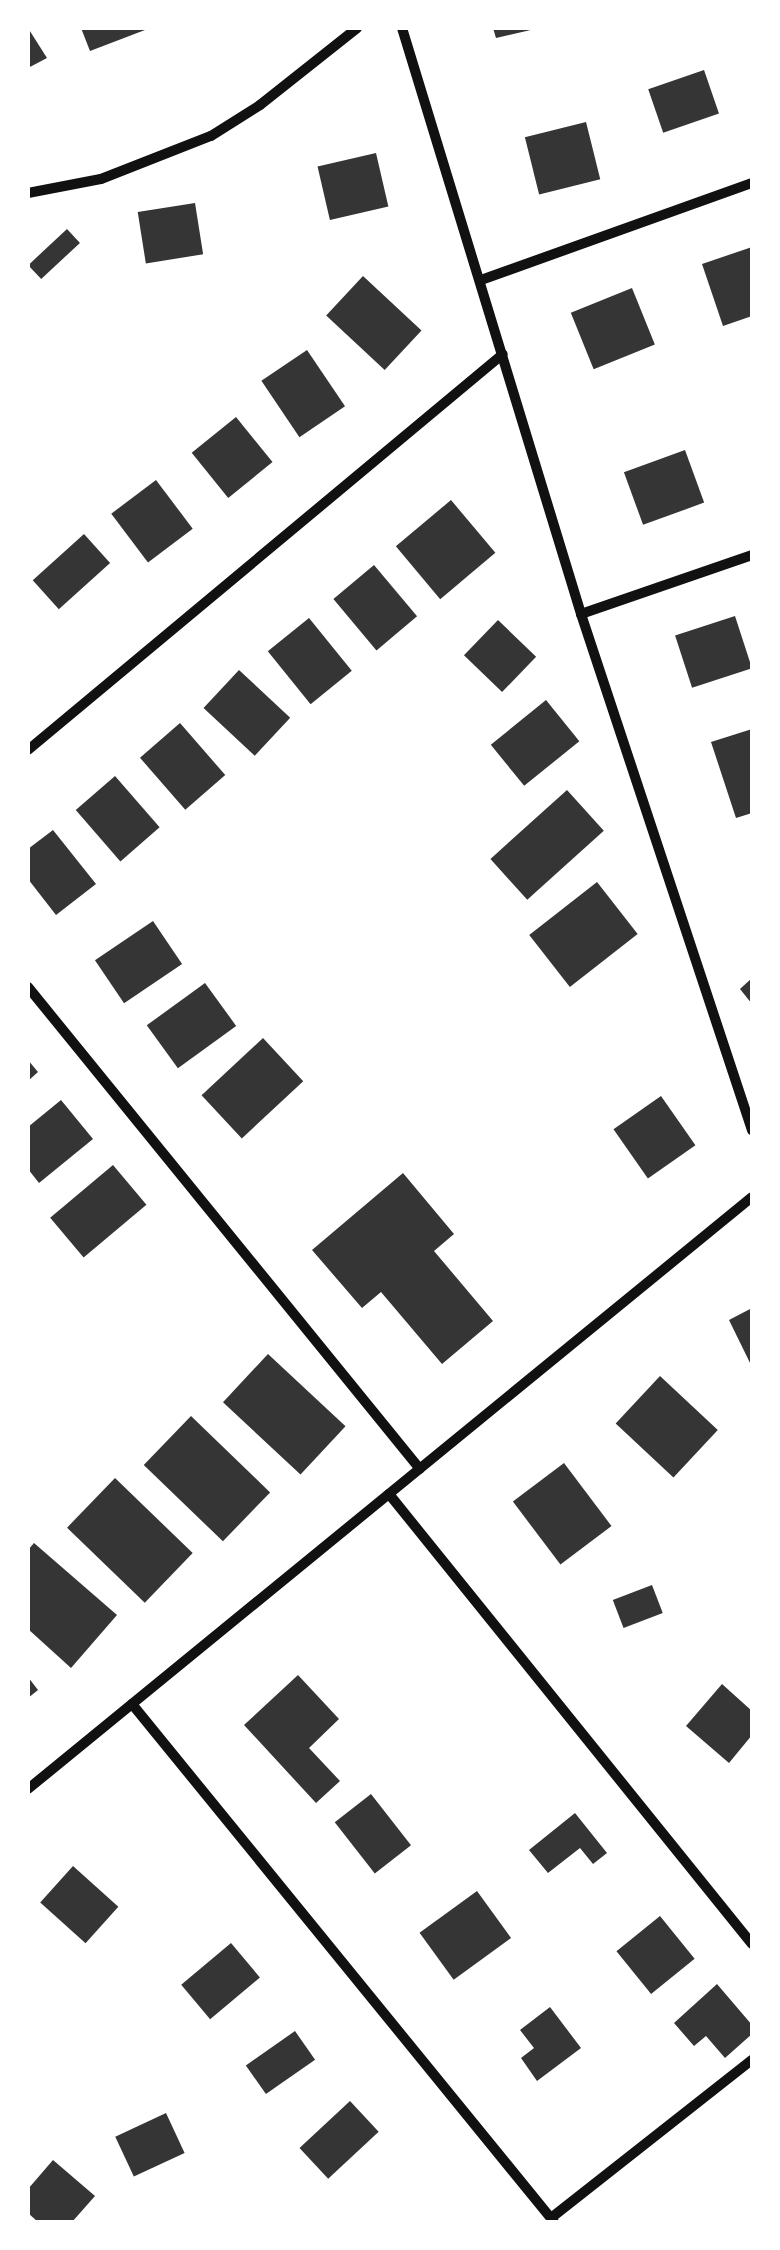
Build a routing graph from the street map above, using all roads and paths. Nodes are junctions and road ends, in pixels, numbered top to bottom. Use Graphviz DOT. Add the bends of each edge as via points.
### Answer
graph roads {
  1 [pos="357,28"];
  2 [pos="402,28"];
  3 [pos="752,183"];
  4 [pos="28,193"];
  5 [pos="481,280"];
  6 [pos="503,354"];
  7 [pos="752,555"];
  8 [pos="581,614"];
  9 [pos="28,750"];
  10 [pos="28,987"];
  11 [pos="752,1130"];
  12 [pos="752,1198"];
  13 [pos="420,1469"];
  14 [pos="389,1494"];
  15 [pos="132,1704"];
  16 [pos="28,1790"];
  17 [pos="752,1944"];
  18 [pos="752,2060"];
  19 [pos="553,2220"];
  1 -- 4 [label="street" via="210,136 120,173"];
  2 -- 5 [label="street"];
  3 -- 5 [label="street"];
  5 -- 6 [label="street"];
  6 -- 8 [label="street"];
  6 -- 9 [label="street"];
  7 -- 8 [label="street"];
  8 -- 11 [label="street"];
  10 -- 13 [label="street"];
  12 -- 13 [label="street"];
  13 -- 14 [label="street"];
  14 -- 15 [label="street"];
  14 -- 17 [label="street"];
  15 -- 16 [label="street"];
  15 -- 19 [label="street"];
  18 -- 19 [label="street"];
}
